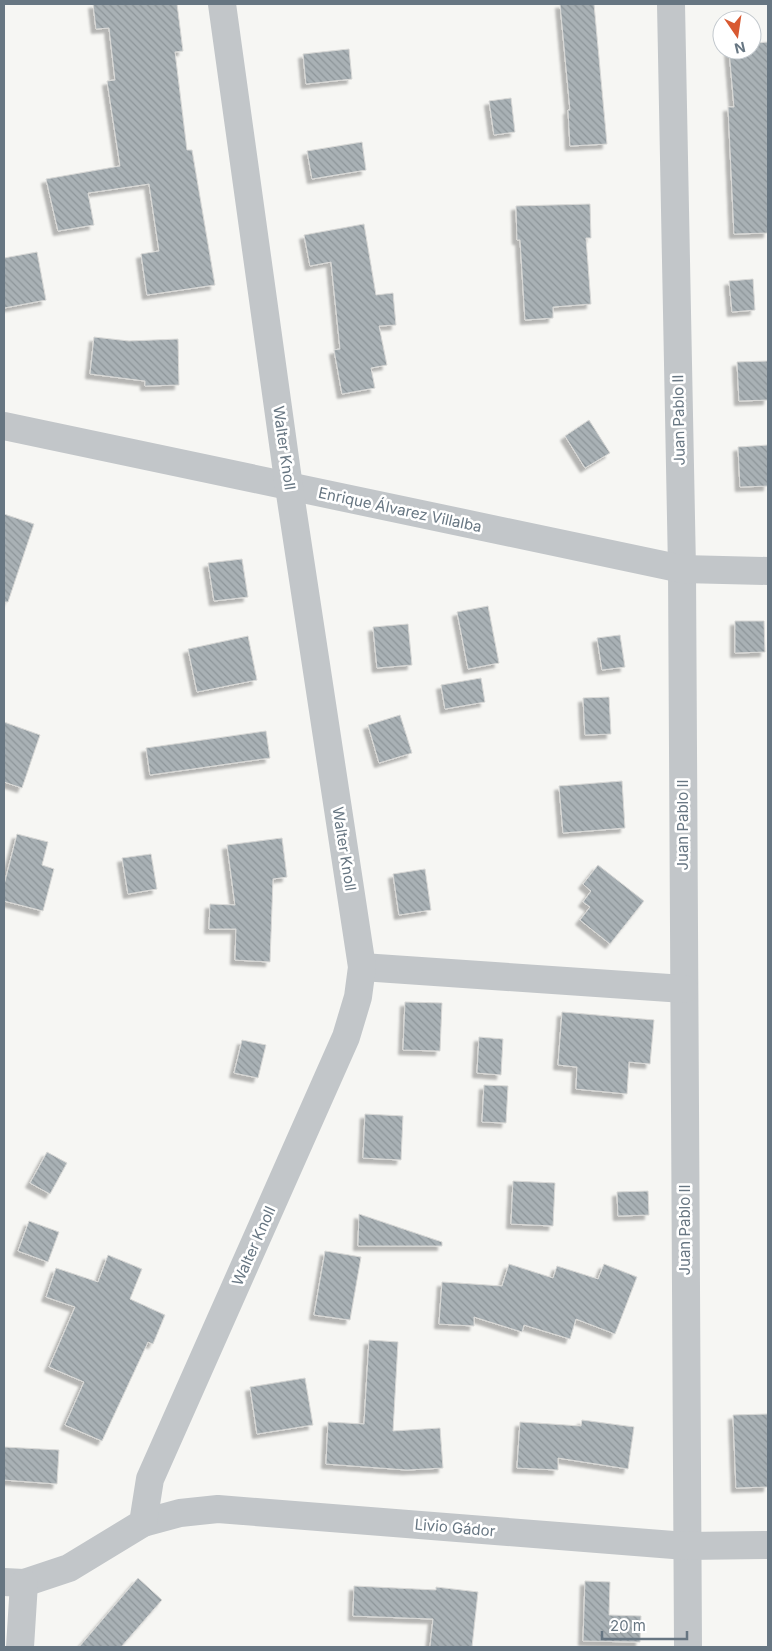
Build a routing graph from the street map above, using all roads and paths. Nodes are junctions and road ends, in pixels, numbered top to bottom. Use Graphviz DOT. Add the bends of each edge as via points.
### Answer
graph roads {
  1 [pos="222,4"];
  2 [pos="671,4"];
  3 [pos="4,426"];
  4 [pos="289,487"];
  5 [pos="682,569"];
  6 [pos="768,571"];
  7 [pos="362,967"];
  8 [pos="684,989"];
  9 [pos="143,1523"];
  10 [pos="768,1545"];
  11 [pos="686,1546"];
  12 [pos="14,1582"];
  13 [pos="20,1647"];
  14 [pos="688,1647"];
  1 -- 4 [label="street, Walter Knoll"];
  2 -- 5 [label="street, Juan Pablo II"];
  3 -- 4 [label="street, Enrique Álvarez Villalba"];
  4 -- 5 [label="street, Enrique Álvarez Villalba"];
  4 -- 7 [label="street, Walter Knoll"];
  5 -- 6 [label="street, Enrique Álvarez Villalba"];
  5 -- 8 [label="street, Juan Pablo II"];
  7 -- 8 [label="street"];
  7 -- 9 [label="street, Walter Knoll" via="358,997 346,1037 150,1479"];
  8 -- 11 [label="street, Juan Pablo II"];
  9 -- 11 [label="street, Livio Gádor" via="180,1513 218,1509"];
  9 -- 12 [label="street" via="69,1568"];
  10 -- 11 [label="street, Livio Gádor"];
  11 -- 14 [label="street, Juan Pablo II"];
  12 -- 13 [label="street"];
}
